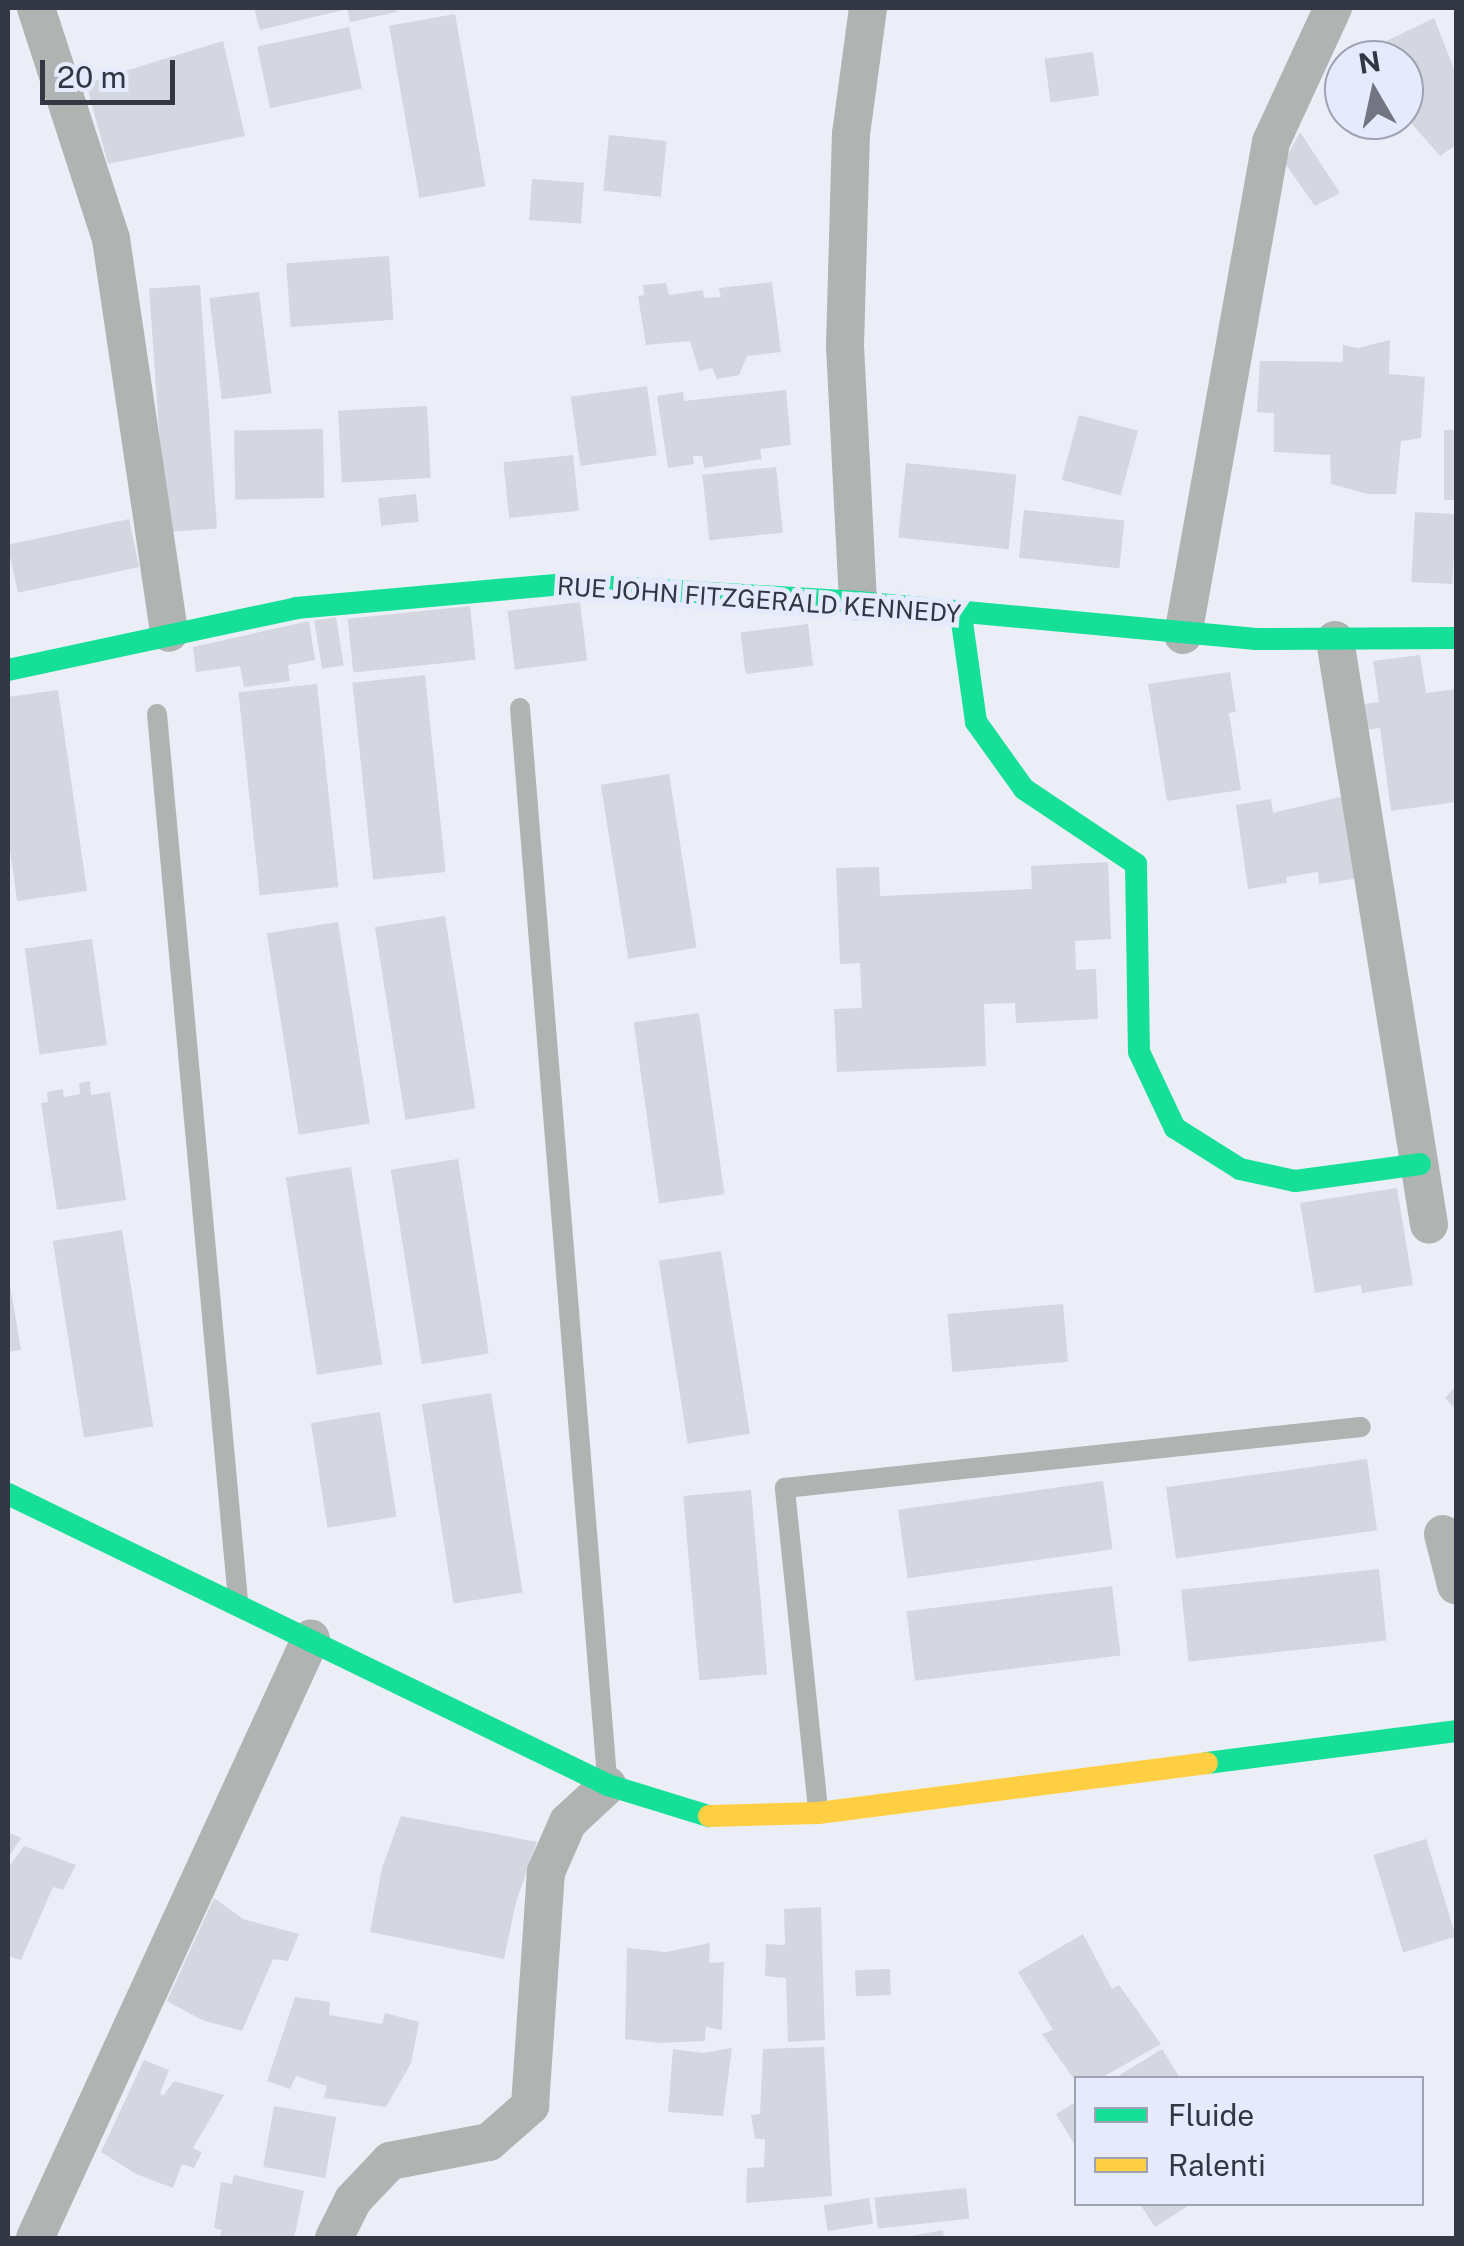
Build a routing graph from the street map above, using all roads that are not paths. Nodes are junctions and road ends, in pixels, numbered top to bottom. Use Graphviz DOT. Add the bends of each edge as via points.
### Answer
graph roads {
  1 [pos="36,8"];
  2 [pos="868,8"];
  3 [pos="1333,8"];
  4 [pos="858,602"];
  5 [pos="961,614"];
  6 [pos="169,633"];
  7 [pos="1184,635"];
  8 [pos="1456,638"];
  9 [pos="1334,640"];
  10 [pos="8,670"];
  11 [pos="520,708"];
  12 [pos="158,714"];
  13 [pos="1420,1164"];
  14 [pos="1429,1224"];
  15 [pos="1361,1427"];
  16 [pos="8,1494"];
  17 [pos="1443,1534"];
  18 [pos="1456,1585"];
  19 [pos="238,1603"];
  20 [pos="311,1638"];
  21 [pos="1456,1731"];
  22 [pos="608,1785"];
  23 [pos="818,1814"];
  24 [pos="35,2238"];
  25 [pos="334,2238"];
  1 -- 6 [label="street" via="111,238"];
  2 -- 4 [label="street" via="850,134 846,346"];
  3 -- 7 [label="street" via="1271,142"];
  4 -- 5 [label="street, RUE JOHN FITZGERALD KENNEDY"];
  4 -- 6 [label="street, RUE JOHN FITZGERALD KENNEDY" via="564,584 296,608"];
  5 -- 7 [label="street, RUE JOHN FITZGERALD KENNEDY"];
  5 -- 13 [label="street" via="976,722 1024,788 1136,864 1140,1052 1175,1128 1240,1169 1295,1181"];
  6 -- 10 [label="street, RUE JOHN FITZGERALD KENNEDY"];
  7 -- 9 [label="street, RUE JOHN FITZGERALD KENNEDY"];
  8 -- 9 [label="street, RUE JOHN FITZGERALD KENNEDY"];
  9 -- 13 [label="street"];
  11 -- 22 [label="lane"];
  12 -- 19 [label="lane"];
  13 -- 14 [label="street"];
  15 -- 23 [label="lane" via="785,1488"];
  16 -- 19 [label="street"];
  17 -- 18 [label="street"];
  19 -- 20 [label="street"];
  20 -- 22 [label="street"];
  20 -- 24 [label="street"];
  21 -- 23 [label="street"];
  22 -- 23 [label="street" via="698,1816"];
  22 -- 25 [label="street" via="568,1822 546,1872 530,2106 488,2142 390,2161 353,2200"];
}
